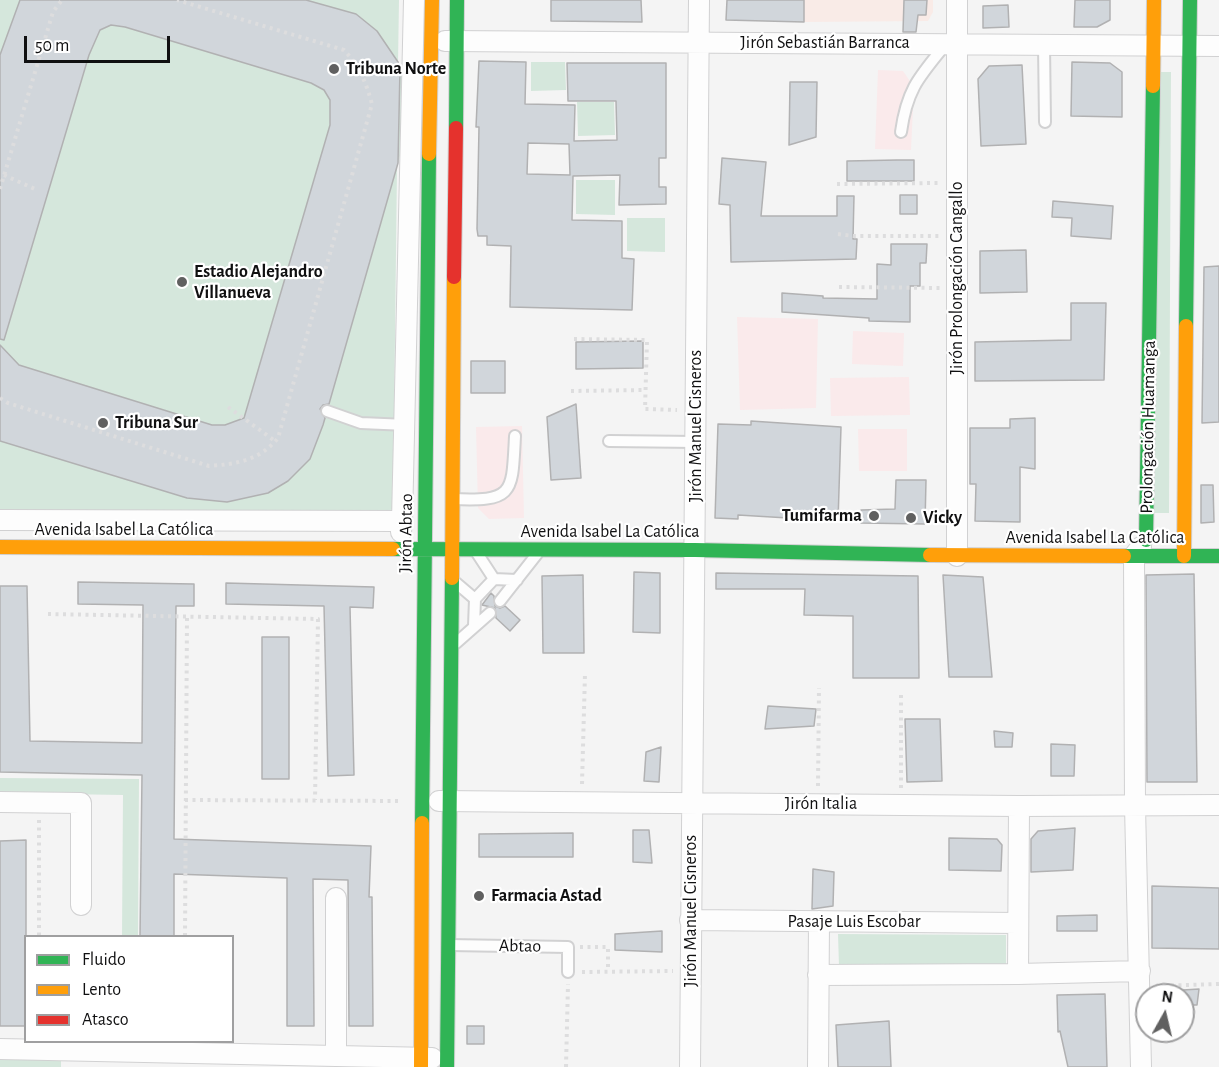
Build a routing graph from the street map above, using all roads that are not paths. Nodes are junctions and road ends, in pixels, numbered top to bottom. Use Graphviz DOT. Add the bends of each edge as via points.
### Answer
graph roads {
  1 [pos="414,0"];
  2 [pos="432,0"];
  3 [pos="457,0"];
  4 [pos="699,0"];
  5 [pos="957,0"];
  6 [pos="1154,0"];
  7 [pos="1190,0"];
  8 [pos="431,41"];
  9 [pos="457,41"];
  10 [pos="699,43"];
  11 [pos="951,44"];
  12 [pos="1044,45"];
  13 [pos="1153,45"];
  14 [pos="1190,46"];
  15 [pos="1219,46"];
  16 [pos="1045,122"];
  17 [pos="901,132"];
  18 [pos="327,411"];
  19 [pos="404,425"];
  20 [pos="425,426"];
  21 [pos="514,436"];
  22 [pos="609,441"];
  23 [pos="696,442"];
  24 [pos="452,499"];
  25 [pos="0,520"];
  26 [pos="401,527"];
  27 [pos="0,528"];
  28 [pos="423,532"];
  29 [pos="459,533"];
  30 [pos="694,539"];
  31 [pos="1146,540"];
  32 [pos="1190,540"];
  33 [pos="957,542"];
  34 [pos="0,547"];
  35 [pos="1130,548"];
  36 [pos="474,549"];
  37 [pos="423,550"];
  38 [pos="452,550"];
  39 [pos="540,550"];
  40 [pos="1184,556"];
  41 [pos="1219,556"];
  42 [pos="494,579"];
  43 [pos="452,580"];
  44 [pos="517,580"];
  45 [pos="475,599"];
  46 [pos="500,601"];
  47 [pos="490,613"];
  48 [pos="474,626"];
  49 [pos="451,647"];
  50 [pos="422,801"];
  51 [pos="450,801"];
  52 [pos="0,802"];
  53 [pos="692,803"];
  54 [pos="1219,805"];
  55 [pos="1019,806"];
  56 [pos="1135,806"];
  57 [pos="336,898"];
  58 [pos="81,905"];
  59 [pos="690,920"];
  60 [pos="819,921"];
  61 [pos="1018,923"];
  62 [pos="448,945"];
  63 [pos="568,972"];
  64 [pos="1018,974"];
  65 [pos="818,975"];
  66 [pos="1140,979"];
  67 [pos="0,1049"];
  68 [pos="336,1056"];
  69 [pos="421,1062"];
  70 [pos="447,1063"];
  71 [pos="690,1067"];
  72 [pos="818,1067"];
  73 [pos="1142,1067"];
  1 -- 19 [label="street"];
  2 -- 8 [label="street, Jirón Abtao"];
  3 -- 9 [label="street"];
  4 -- 10 [label="street, Jirón Manuel Cisneros"];
  5 -- 11 [label="street, Jirón Prolongación Cangallo"];
  6 -- 13 [label="street, Prolongación Huamanga"];
  7 -- 14 [label="street, Prolongación Huamanga"];
  8 -- 9 [label="street, Jirón Sebastián Barranca"];
  8 -- 20 [label="street, Jirón Abtao"];
  9 -- 10 [label="street, Jirón Sebastián Barranca"];
  9 -- 24 [label="street"];
  10 -- 11 [label="street, Jirón Sebastián Barranca"];
  10 -- 23 [label="street, Jirón Manuel Cisneros"];
  11 -- 12 [label="street, Jirón Sebastián Barranca"];
  11 -- 17 [label="lane" via="921,75 905,101"];
  11 -- 33 [label="street, Jirón Prolongación Cangallo" via="957,183"];
  12 -- 13 [label="street, Jirón Sebastián Barranca"];
  12 -- 16 [label="lane"];
  13 -- 14 [label="street, Jirón Sebastián Barranca"];
  13 -- 31 [label="street, Prolongación Huamanga"];
  14 -- 15 [label="street, Jirón Sebastián Barranca"];
  14 -- 32 [label="street, Prolongación Huamanga"];
  18 -- 19 [label="lane" via="361,423"];
  19 -- 20 [label="lane"];
  19 -- 26 [label="street"];
  20 -- 28 [label="street, Jirón Abtao"];
  21 -- 24 [label="lane" via="513,482 507,491 490,498"];
  22 -- 23 [label="lane"];
  23 -- 30 [label="street, Jirón Manuel Cisneros"];
  24 -- 29 [label="street"];
  25 -- 26 [label="street"];
  26 -- 27 [label="street, Avenida Isabel La Católica"];
  26 -- 28 [label="street, Avenida Isabel La Católica"];
  28 -- 29 [label="street, Avenida Isabel La Católica"];
  28 -- 37 [label="street, Jirón Abtao"];
  29 -- 38 [label="street"];
  30 -- 33 [label="street, Avenida Isabel La Católica"];
  30 -- 39 [label="street, Avenida Isabel La Católica"];
  30 -- 53 [label="street, Jirón Manuel Cisneros"];
  31 -- 32 [label="street, Avenida Isabel La Católica"];
  31 -- 35 [label="street, Prolongación Huamanga"];
  32 -- 40 [label="street, Prolongación Huamanga"];
  33 -- 35 [label="street, Avenida Isabel La Católica"];
  34 -- 37 [label="street, Avenida Isabel La Católica"];
  35 -- 40 [label="street, Avenida Isabel La Católica"];
  35 -- 56 [label="street"];
  36 -- 38 [label="street, Avenida Isabel La Católica"];
  36 -- 39 [label="street, Avenida Isabel La Católica"];
  36 -- 42 [label="lane"];
  37 -- 38 [label="street, Avenida Isabel La Católica"];
  37 -- 50 [label="street, Jirón Abtao"];
  38 -- 43 [label="street"];
  39 -- 44 [label="lane"];
  40 -- 41 [label="street, Avenida Isabel La Católica"];
  42 -- 44 [label="lane"];
  42 -- 45 [label="lane"];
  43 -- 45 [label="lane"];
  43 -- 49 [label="street"];
  44 -- 46 [label="lane"];
  45 -- 48 [label="lane"];
  47 -- 48 [label="lane"];
  48 -- 49 [label="lane"];
  49 -- 51 [label="street"];
  50 -- 51 [label="street, Jirón Italia"];
  50 -- 69 [label="street, Jirón Abtao"];
  51 -- 53 [label="street, Jirón Italia"];
  51 -- 62 [label="street"];
  52 -- 58 [label="street" via="81,803"];
  53 -- 55 [label="street, Jirón Italia"];
  53 -- 59 [label="street, Jirón Manuel Cisneros"];
  54 -- 56 [label="street, Jirón Italia"];
  55 -- 56 [label="street, Jirón Italia"];
  55 -- 61 [label="street"];
  56 -- 66 [label="street"];
  57 -- 68 [label="street"];
  59 -- 60 [label="street, Pasaje Luis Escobar"];
  59 -- 71 [label="street, Jirón Manuel Cisneros"];
  60 -- 61 [label="street, Pasaje Luis Escobar"];
  60 -- 65 [label="street"];
  61 -- 64 [label="street"];
  62 -- 63 [label="lane, Abtao" via="567,947"];
  62 -- 70 [label="street"];
  64 -- 65 [label="street"];
  64 -- 66 [label="street"];
  65 -- 72 [label="street"];
  66 -- 73 [label="street"];
  67 -- 68 [label="street"];
  68 -- 69 [label="street"];
  69 -- 70 [label="street"];
}
